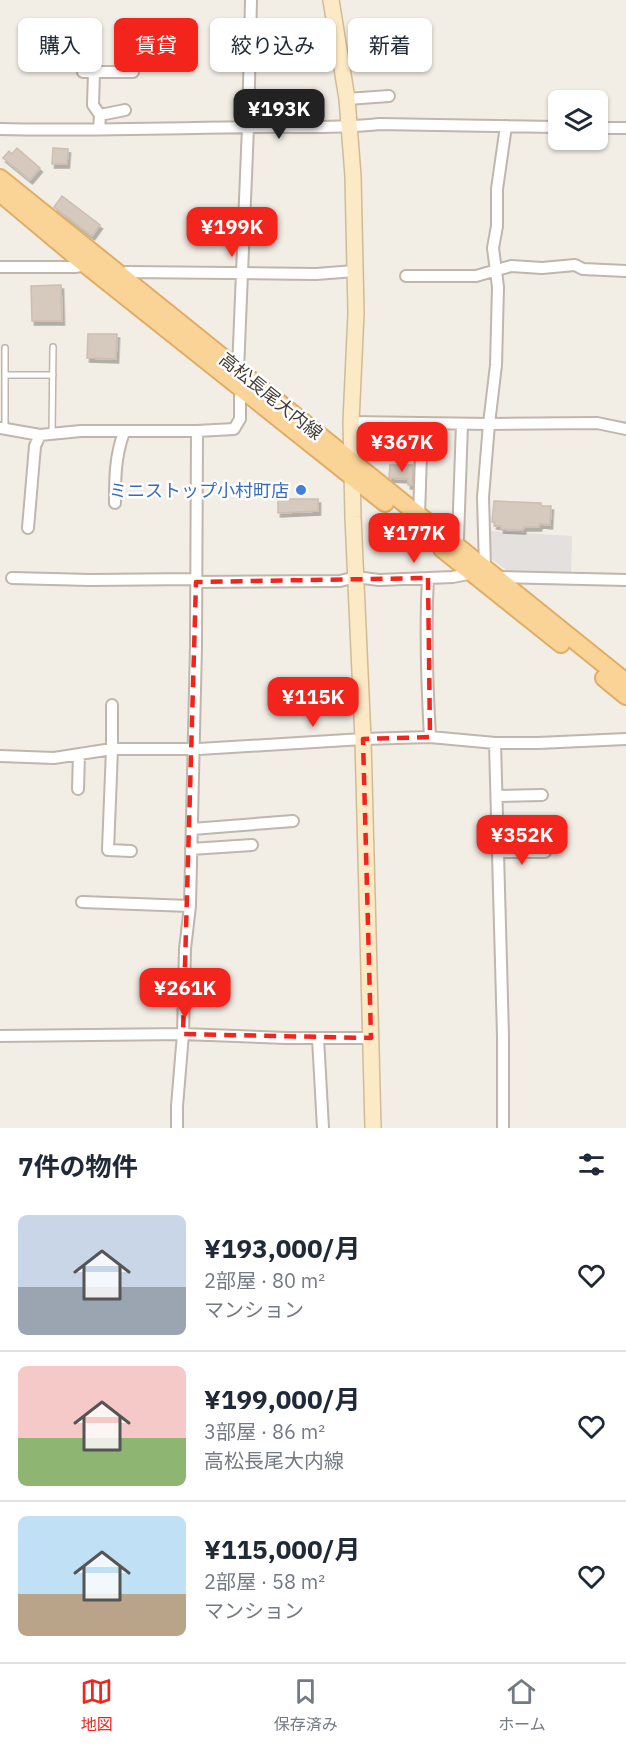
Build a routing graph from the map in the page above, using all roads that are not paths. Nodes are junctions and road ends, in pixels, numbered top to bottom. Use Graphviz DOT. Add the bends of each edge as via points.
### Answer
graph roads {
  1 [pos="251,0"];
  2 [pos="331,0"];
  3 [pos="114,72"];
  4 [pos="389,96"];
  5 [pos="347,99"];
  6 [pos="125,110"];
  7 [pos="100,115"];
  8 [pos="506,126"];
  9 [pos="249,127"];
  10 [pos="548,127"];
  11 [pos="350,128"];
  12 [pos="608,128"];
  13 [pos="0,129"];
  14 [pos="99,129"];
  15 [pos="626,129"];
  16 [pos="0,178"];
  17 [pos="0,193"];
  18 [pos="86,265"];
  19 [pos="0,267"];
  20 [pos="496,270"];
  21 [pos="355,271"];
  22 [pos="626,271"];
  23 [pos="242,272"];
  24 [pos="121,276"];
  25 [pos="406,276"];
  26 [pos="52,347"];
  27 [pos="5,348"];
  28 [pos="5,375"];
  29 [pos="52,375"];
  30 [pos="244,380"];
  31 [pos="351,422"];
  32 [pos="422,423"];
  33 [pos="462,424"];
  34 [pos="489,424"];
  35 [pos="3,428"];
  36 [pos="626,429"];
  37 [pos="197,431"];
  38 [pos="124,432"];
  39 [pos="52,434"];
  40 [pos="40,435"];
  41 [pos="352,469"];
  42 [pos="115,503"];
  43 [pos="419,516"];
  44 [pos="28,528"];
  45 [pos="458,538"];
  46 [pos="484,573"];
  47 [pos="356,577"];
  48 [pos="12,578"];
  49 [pos="428,578"];
  50 [pos="196,580"];
  51 [pos="626,580"];
  52 [pos="626,682"];
  53 [pos="626,696"];
  54 [pos="112,705"];
  55 [pos="430,737"];
  56 [pos="363,739"];
  57 [pos="626,739"];
  58 [pos="495,743"];
  59 [pos="193,749"];
  60 [pos="112,750"];
  61 [pos="79,754"];
  62 [pos="0,756"];
  63 [pos="78,789"];
  64 [pos="542,795"];
  65 [pos="497,796"];
  66 [pos="292,821"];
  67 [pos="192,829"];
  68 [pos="252,844"];
  69 [pos="191,849"];
  70 [pos="131,851"];
  71 [pos="498,852"];
  72 [pos="545,852"];
  73 [pos="82,903"];
  74 [pos="190,906"];
  75 [pos="183,1034"];
  76 [pos="0,1036"];
  77 [pos="318,1038"];
  78 [pos="371,1038"];
  79 [pos="177,1128"];
  80 [pos="323,1128"];
  81 [pos="373,1128"];
  82 [pos="503,1128"];
  1 -- 9 [label="street"];
  2 -- 5 [label="street"];
  3 -- 7 [label="street" via="88,72 93,105"];
  4 -- 5 [label="street"];
  5 -- 11 [label="street"];
  6 -- 7 [label="street"];
  7 -- 14 [label="street"];
  8 -- 10 [label="street"];
  8 -- 11 [label="street" via="379,124"];
  8 -- 20 [label="street" via="497,189 493,248"];
  9 -- 11 [label="street"];
  9 -- 14 [label="street"];
  9 -- 23 [label="street"];
  11 -- 21 [label="street"];
  12 -- 15 [label="street"];
  13 -- 14 [label="street"];
  16 -- 24 [label="main road, 高松長尾大内線"];
  17 -- 18 [label="main road, 高松長尾大内線"];
  18 -- 19 [label="street"];
  18 -- 30 [label="main road, 高松長尾大内線"];
  20 -- 22 [label="street" via="511,266 575,265 583,269"];
  20 -- 25 [label="street" via="476,276"];
  20 -- 34 [label="street" via="496,365"];
  21 -- 23 [label="street"];
  21 -- 31 [label="street"];
  23 -- 24 [label="street" via="127,272"];
  23 -- 30 [label="street"];
  24 -- 30 [label="main road, 高松長尾大内線"];
  26 -- 29 [label="lane"];
  27 -- 28 [label="lane"];
  28 -- 29 [label="lane"];
  28 -- 35 [label="lane"];
  29 -- 39 [label="lane"];
  30 -- 37 [label="street" via="240,419 234,429"];
  30 -- 41 [label="main road, 高松長尾大内線"];
  31 -- 32 [label="street"];
  31 -- 41 [label="street"];
  32 -- 33 [label="street"];
  32 -- 43 [label="street"];
  33 -- 34 [label="street"];
  33 -- 45 [label="street"];
  34 -- 36 [label="street" via="597,423"];
  34 -- 46 [label="street" via="483,497"];
  35 -- 40 [label="street"];
  37 -- 38 [label="street"];
  37 -- 50 [label="street"];
  38 -- 39 [label="street"];
  38 -- 42 [label="street" via="117,449"];
  39 -- 40 [label="street"];
  40 -- 44 [label="street" via="34,446"];
  41 -- 43 [label="main road, 高松長尾大内線"];
  41 -- 46 [label="main road, 高松長尾大内線"];
  41 -- 47 [label="street"];
  43 -- 46 [label="main road, 高松長尾大内線"];
  46 -- 49 [label="street"];
  46 -- 51 [label="street"];
  46 -- 52 [label="main road, 高松長尾大内線"];
  46 -- 53 [label="main road, 高松長尾大内線"];
  47 -- 49 [label="street"];
  47 -- 50 [label="street" via="340,581"];
  47 -- 56 [label="street"];
  48 -- 50 [label="street"];
  49 -- 55 [label="street"];
  50 -- 59 [label="street"];
  54 -- 60 [label="street"];
  55 -- 56 [label="street"];
  55 -- 58 [label="street"];
  56 -- 59 [label="street"];
  56 -- 78 [label="street"];
  57 -- 58 [label="street"];
  58 -- 65 [label="street"];
  59 -- 60 [label="street"];
  59 -- 67 [label="street"];
  60 -- 61 [label="street"];
  60 -- 70 [label="street" via="108,850"];
  61 -- 62 [label="street" via="54,758"];
  61 -- 63 [label="street"];
  64 -- 65 [label="street"];
  65 -- 71 [label="street"];
  66 -- 67 [label="street"];
  67 -- 69 [label="street"];
  68 -- 69 [label="street"];
  69 -- 74 [label="street"];
  71 -- 72 [label="street"];
  71 -- 82 [label="street"];
  73 -- 74 [label="street"];
  74 -- 75 [label="street"];
  75 -- 76 [label="street"];
  75 -- 77 [label="street"];
  75 -- 79 [label="street"];
  77 -- 78 [label="street"];
  77 -- 80 [label="street"];
  78 -- 81 [label="street"];
}
